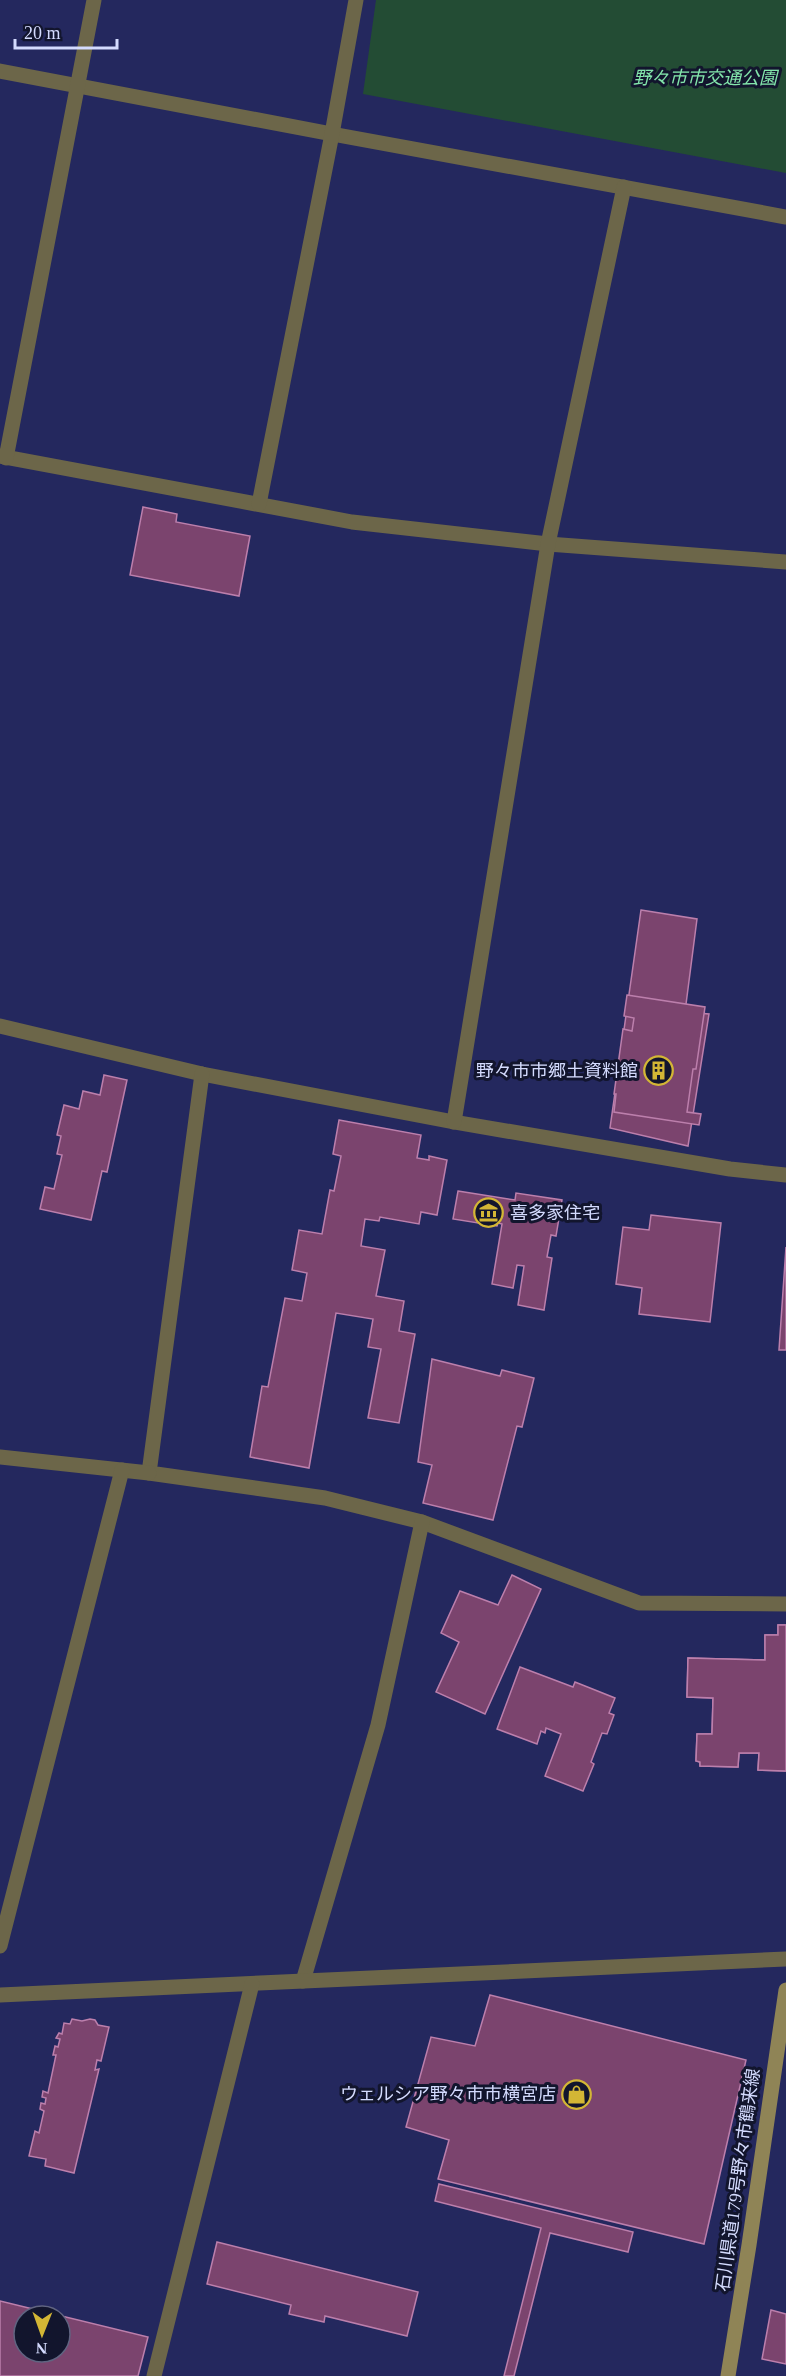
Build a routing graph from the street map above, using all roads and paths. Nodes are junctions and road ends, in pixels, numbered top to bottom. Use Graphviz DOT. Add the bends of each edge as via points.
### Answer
graph roads {
  1 [pos="94,0"];
  2 [pos="357,0"];
  3 [pos="0,71"];
  4 [pos="76,86"];
  5 [pos="332,134"];
  6 [pos="624,187"];
  7 [pos="786,217"];
  8 [pos="3,457"];
  9 [pos="259,504"];
  10 [pos="548,543"];
  11 [pos="786,562"];
  12 [pos="0,1026"];
  13 [pos="202,1074"];
  14 [pos="454,1122"];
  15 [pos="786,1175"];
  16 [pos="0,1457"];
  17 [pos="122,1470"];
  18 [pos="149,1473"];
  19 [pos="422,1522"];
  20 [pos="786,1604"];
  21 [pos="0,1946"];
  22 [pos="786,1959"];
  23 [pos="303,1981"];
  24 [pos="252,1984"];
  25 [pos="786,1990"];
  26 [pos="0,1995"];
  27 [pos="154,2376"];
  28 [pos="728,2376"];
  1 -- 4 [label="street"];
  2 -- 5 [label="street"];
  3 -- 4 [label="street"];
  4 -- 5 [label="street"];
  4 -- 8 [label="street"];
  5 -- 6 [label="street"];
  5 -- 9 [label="street"];
  6 -- 7 [label="street"];
  6 -- 10 [label="street"];
  8 -- 9 [label="street"];
  9 -- 10 [label="street" via="352,522"];
  10 -- 11 [label="street"];
  10 -- 14 [label="street"];
  12 -- 13 [label="street"];
  13 -- 14 [label="street"];
  13 -- 18 [label="street"];
  14 -- 15 [label="street"];
  16 -- 17 [label="street"];
  17 -- 18 [label="street"];
  17 -- 21 [label="street"];
  18 -- 19 [label="street" via="325,1498"];
  19 -- 20 [label="street" via="639,1604"];
  19 -- 23 [label="street" via="378,1725"];
  22 -- 23 [label="street"];
  23 -- 24 [label="street"];
  24 -- 26 [label="street"];
  24 -- 27 [label="street"];
  25 -- 28 [label="main road, 石川県道179号野々市鶴来線"];
}
